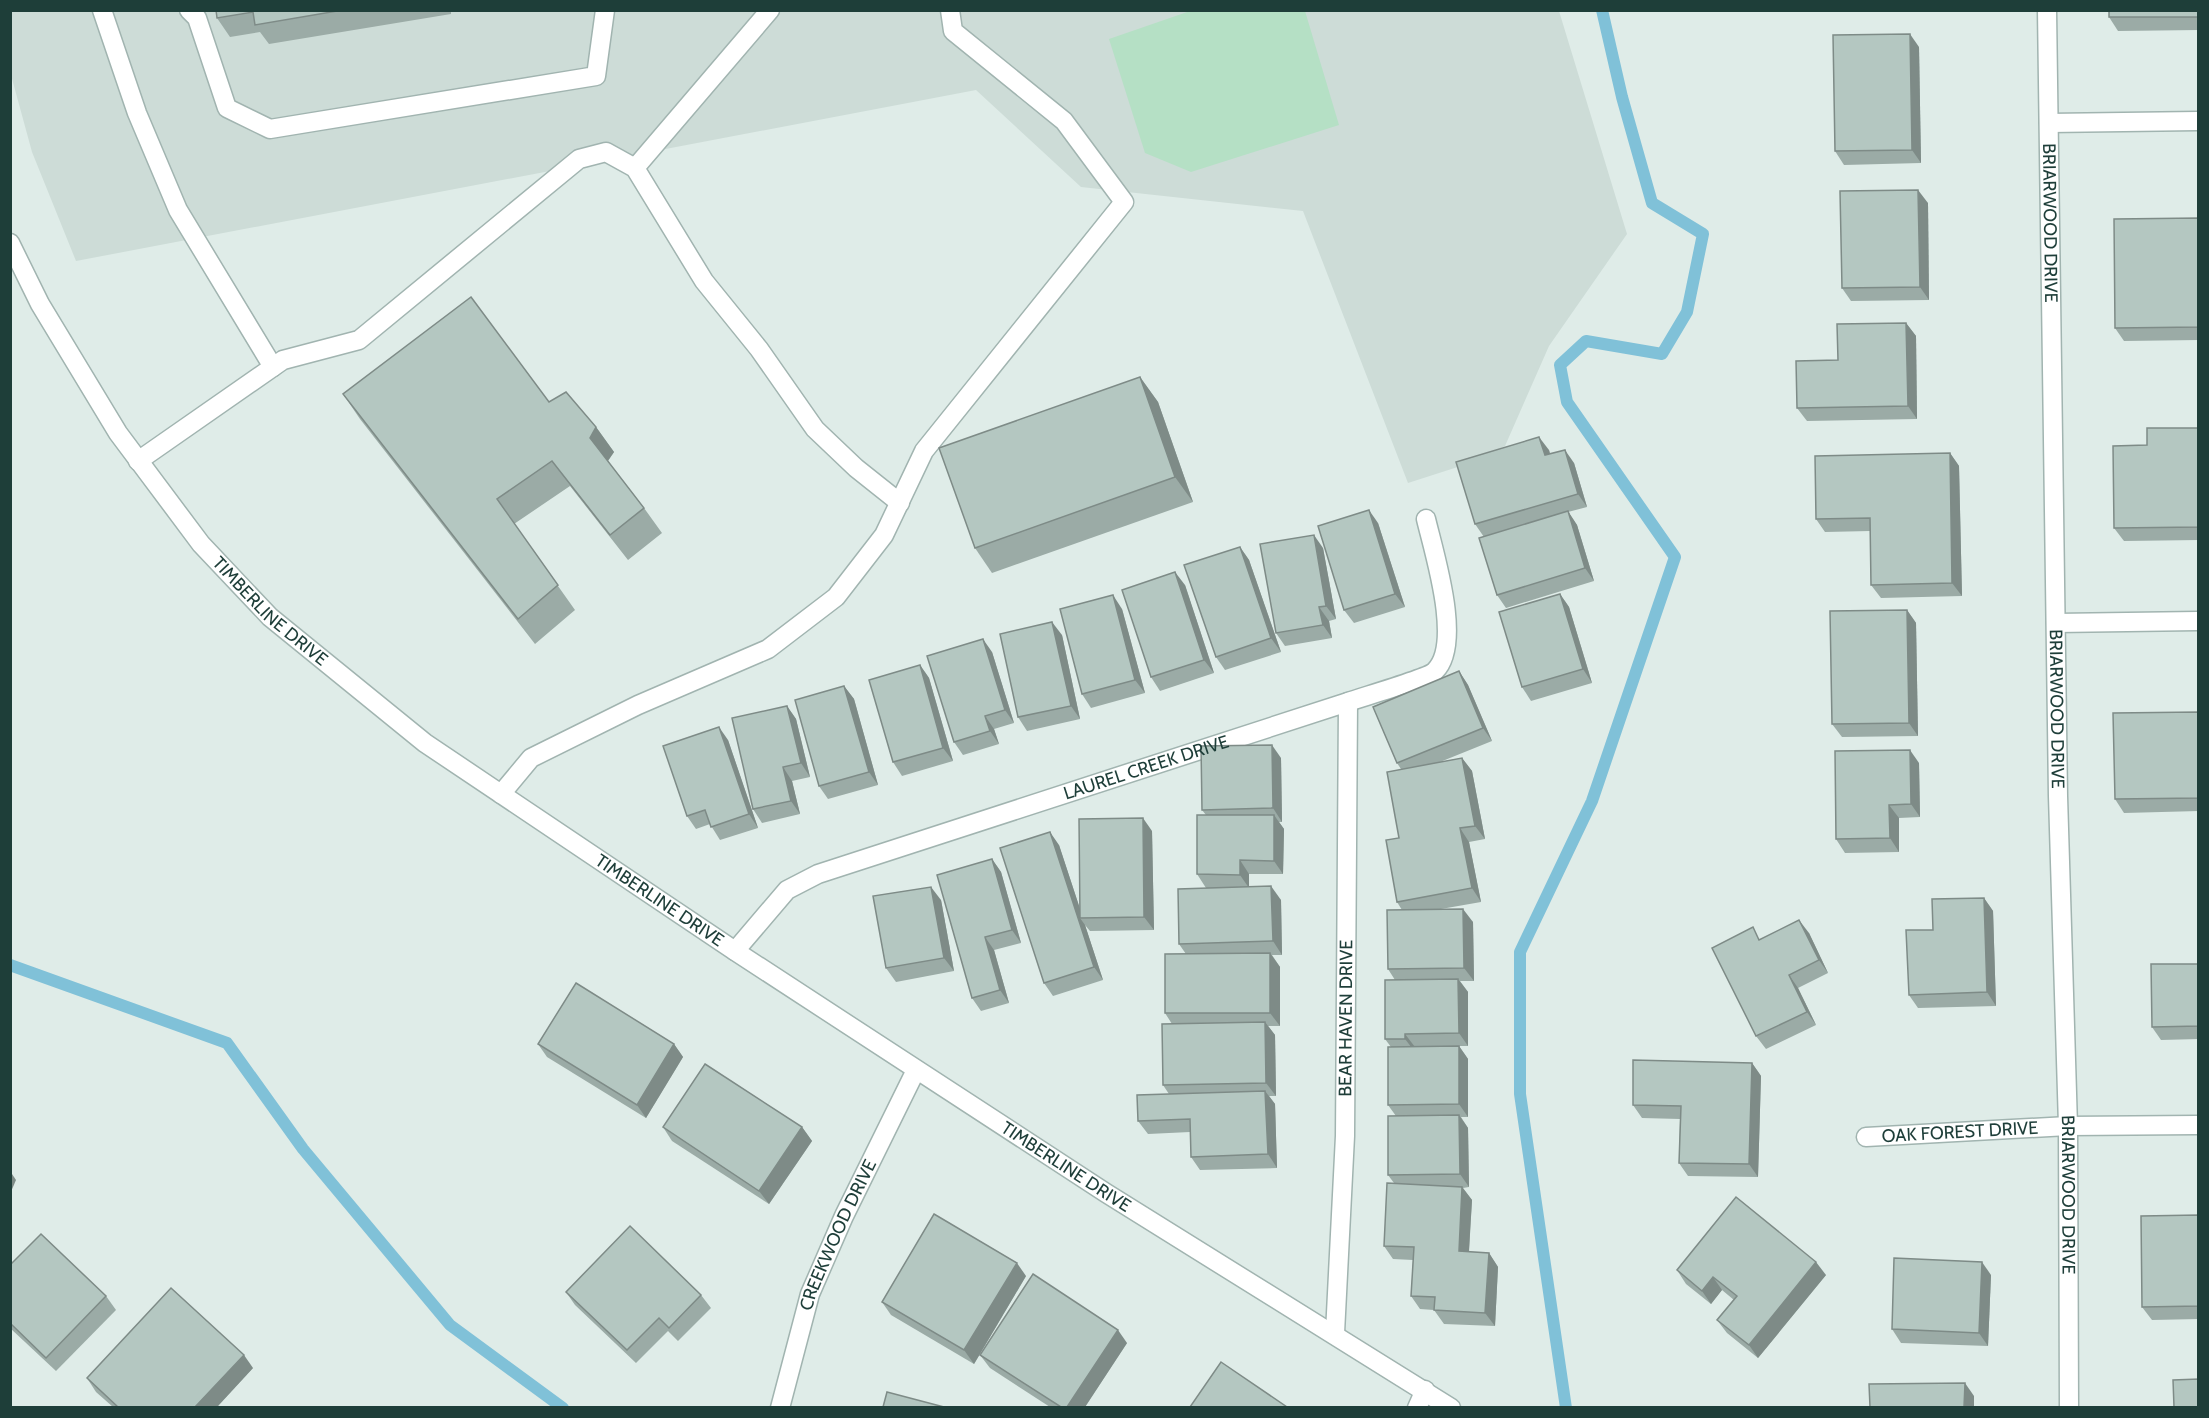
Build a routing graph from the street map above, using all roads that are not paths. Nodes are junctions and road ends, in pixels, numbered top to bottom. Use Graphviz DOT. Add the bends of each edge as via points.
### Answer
graph roads {
  1 [pos="102,10"];
  2 [pos="189,10"];
  3 [pos="604,10"];
  4 [pos="770,10"];
  5 [pos="950,10"];
  6 [pos="2047,10"];
  7 [pos="2199,121"];
  8 [pos="2049,123"];
  9 [pos="635,168"];
  10 [pos="10,243"];
  11 [pos="273,367"];
  12 [pos="138,461"];
  13 [pos="900,502"];
  14 [pos="1426,519"];
  15 [pos="2199,621"];
  16 [pos="2056,623"];
  17 [pos="1348,702"];
  18 [pos="501,795"];
  19 [pos="735,951"];
  20 [pos="916,1070"];
  21 [pos="2199,1125"];
  22 [pos="2068,1126"];
  23 [pos="1866,1137"];
  24 [pos="1335,1333"];
  25 [pos="1425,1390"];
  26 [pos="780,1407"];
  27 [pos="1417,1407"];
  28 [pos="1451,1407"];
  29 [pos="2068,1407"];
  1 -- 11 [label="street" via="137,113 178,210"];
  2 -- 3 [label="street" via="197,18 227,108 270,129 597,76"];
  4 -- 9 [label="street"];
  5 -- 13 [label="street" via="953,31 1064,121 1124,202 924,451"];
  6 -- 8 [label="street, BRIARWOOD DRIVE"];
  7 -- 8 [label="street"];
  8 -- 16 [label="street, BRIARWOOD DRIVE"];
  9 -- 11 [label="street" via="606,152 579,159 359,340 283,360"];
  9 -- 13 [label="street" via="704,281 816,429 856,468"];
  10 -- 12 [label="street, TIMBERLINE DRIVE" via="40,304"];
  11 -- 12 [label="street"];
  12 -- 18 [label="street, TIMBERLINE DRIVE" via="201,544 270,617 425,743"];
  13 -- 18 [label="street" via="884,536 836,597 768,649 638,705 531,758"];
  14 -- 17 [label="street, LAUREL CREEK DRIVE" via="1448,618 1443,658 1434,672"];
  15 -- 16 [label="street"];
  16 -- 22 [label="street, BRIARWOOD DRIVE"];
  17 -- 19 [label="street, LAUREL CREEK DRIVE" via="818,874 787,890"];
  17 -- 24 [label="street, BEAR HAVEN DRIVE" via="1345,1136"];
  18 -- 19 [label="street, TIMBERLINE DRIVE"];
  19 -- 20 [label="street, TIMBERLINE DRIVE"];
  20 -- 24 [label="street, TIMBERLINE DRIVE" via="1106,1193"];
  20 -- 26 [label="street, CREEKWOOD DRIVE" via="810,1294"];
  21 -- 22 [label="street, OAK FOREST DRIVE"];
  22 -- 23 [label="street, OAK FOREST DRIVE"];
  22 -- 29 [label="street, BRIARWOOD DRIVE"];
  24 -- 25 [label="street, TIMBERLINE DRIVE"];
  25 -- 27 [label="street"];
  25 -- 28 [label="street, TIMBERLINE DRIVE"];
}
